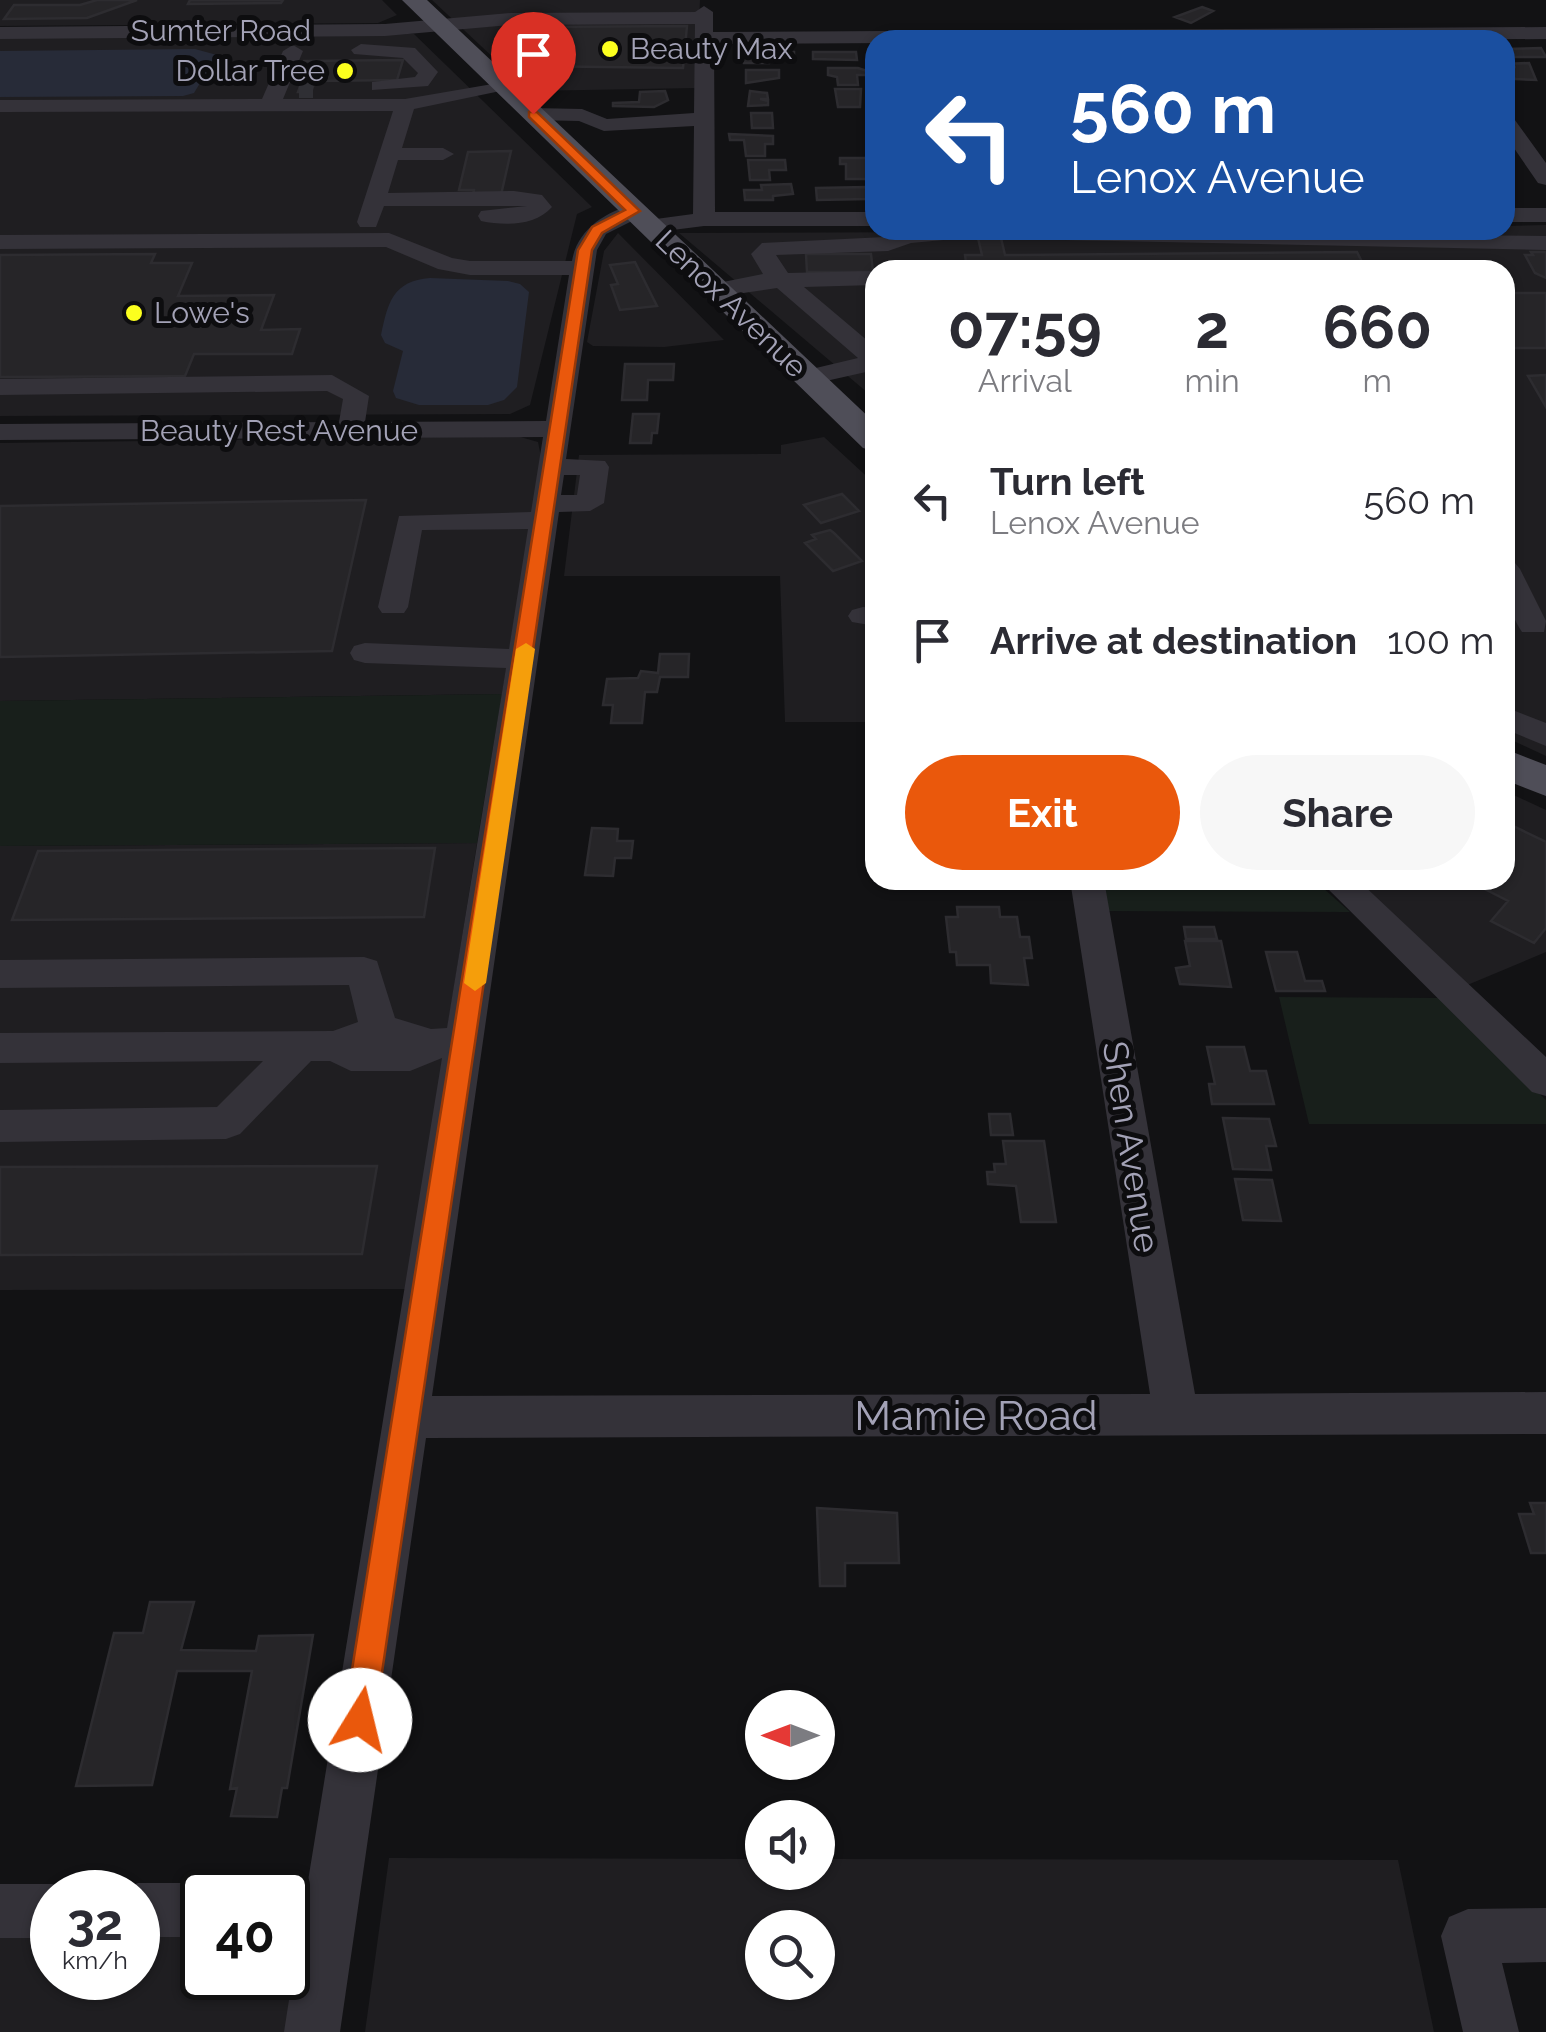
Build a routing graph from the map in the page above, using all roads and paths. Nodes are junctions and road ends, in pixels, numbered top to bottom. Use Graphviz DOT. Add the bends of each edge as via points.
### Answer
graph roads {
  1 [pos="338,8"];
  2 [pos="550,8"];
  3 [pos="429,10"];
  4 [pos="704,19"];
  5 [pos="285,22"];
  6 [pos="0,33"];
  7 [pos="1546,33"];
  8 [pos="1515,34"];
  9 [pos="865,35"];
  10 [pos="292,51"];
  11 [pos="504,86"];
  12 [pos="274,96"];
  13 [pos="362,96"];
  14 [pos="0,106"];
  15 [pos="405,106"];
  16 [pos="533,114"];
  17 [pos="704,119"];
  18 [pos="604,125"];
  19 [pos="1515,134"];
  20 [pos="566,146"];
  21 [pos="390,154"];
  22 [pos="443,154"];
  23 [pos="1546,178"];
  24 [pos="375,200"];
  25 [pos="1546,214"];
  26 [pos="1515,215"];
  27 [pos="489,216"];
  28 [pos="641,219"];
  29 [pos="704,219"];
  30 [pos="865,219"];
  31 [pos="362,240"];
  32 [pos="895,240"];
  33 [pos="1300,240"];
  34 [pos="1420,240"];
  35 [pos="1500,240"];
  36 [pos="0,242"];
  37 [pos="1546,242"];
  38 [pos="888,244"];
  39 [pos="1406,244"];
  40 [pos="894,260"];
  41 [pos="1416,260"];
  42 [pos="582,268"];
  43 [pos="865,279"];
  44 [pos="789,284"];
  45 [pos="865,288"];
  46 [pos="841,289"];
  47 [pos="716,290"];
  48 [pos="844,333"];
  49 [pos="865,352"];
  50 [pos="865,364"];
  51 [pos="808,378"];
  52 [pos="0,387"];
  53 [pos="559,429"];
  54 [pos="351,430"];
  55 [pos="0,432"];
  56 [pos="865,432"];
  57 [pos="548,497"];
  58 [pos="1515,593"];
  59 [pos="393,607"];
  60 [pos="1528,625"];
  61 [pos="365,653"];
  62 [pos="524,659"];
  63 [pos="1515,721"];
  64 [pos="1546,734"];
  65 [pos="1515,768"];
  66 [pos="1546,782"];
  67 [pos="1089,890"];
  68 [pos="1346,890"];
  69 [pos="0,974"];
  70 [pos="380,1034"];
  71 [pos="466,1042"];
  72 [pos="426,1044"];
  73 [pos="320,1046"];
  74 [pos="0,1048"];
  75 [pos="1546,1082"];
  76 [pos="0,1126"];
  77 [pos="1546,1412"];
  78 [pos="1176,1415"];
  79 [pos="406,1418"];
  80 [pos="310,1903"];
  81 [pos="30,1911"];
  82 [pos="0,1912"];
  83 [pos="1546,1935"];
  84 [pos="310,1949"];
  85 [pos="312,2032"];
  86 [pos="1491,2032"];
  1 -- 5 [label="street"];
  2 -- 3 [label="street, Sumter Road"];
  2 -- 4 [label="street, Sumter Road"];
  3 -- 5 [label="street, Sumter Road"];
  3 -- 11 [label="main road, Lenox Avenue"];
  4 -- 9 [label="street, Sumter Road"];
  4 -- 17 [label="street"];
  5 -- 6 [label="street, Sumter Road" via="157,32"];
  5 -- 10 [label="street" via="275,46"];
  7 -- 8 [label="street, Sumter Road"];
  10 -- 12 [label="street"];
  10 -- 13 [label="street" via="396,49 428,72 421,82"];
  11 -- 15 [label="street"];
  11 -- 16 [label="main road, Lenox Avenue"];
  12 -- 13 [label="street"];
  12 -- 13 [label="street" via="306,88"];
  12 -- 14 [label="street"];
  13 -- 15 [label="street"];
  15 -- 21 [label="street"];
  16 -- 18 [label="street" via="582,114"];
  16 -- 20 [label="main road, Lenox Avenue"];
  17 -- 18 [label="street"];
  17 -- 29 [label="street"];
  18 -- 20 [label="street" via="599,135"];
  19 -- 23 [label="street"];
  20 -- 28 [label="main road, Lenox Avenue"];
  21 -- 22 [label="street"];
  21 -- 24 [label="street"];
  24 -- 27 [label="street" via="514,198 541,206 525,216"];
  24 -- 31 [label="street"];
  25 -- 26 [label="street"];
  28 -- 29 [label="street"];
  28 -- 42 [label="street" via="597,230"];
  28 -- 47 [label="main road, Lenox Avenue"];
  29 -- 30 [label="street"];
  31 -- 36 [label="street"];
  31 -- 42 [label="street" via="408,244 470,268"];
  32 -- 38 [label="street"];
  33 -- 39 [label="street"];
  34 -- 39 [label="street"];
  35 -- 37 [label="street"];
  38 -- 40 [label="street"];
  38 -- 44 [label="street" via="770,248 763,254"];
  39 -- 41 [label="street"];
  42 -- 53 [label="street"];
  43 -- 44 [label="street"];
  44 -- 46 [label="street"];
  44 -- 47 [label="street"];
  44 -- 48 [label="street"];
  45 -- 46 [label="street"];
  46 -- 48 [label="street"];
  47 -- 51 [label="main road, Lenox Avenue"];
  48 -- 49 [label="street"];
  50 -- 51 [label="street"];
  51 -- 56 [label="main road, Lenox Avenue"];
  52 -- 54 [label="street" via="332,383 356,396"];
  53 -- 54 [label="street, Beauty Rest Avenue"];
  53 -- 57 [label="street"];
  54 -- 55 [label="street, Beauty Rest Avenue"];
  57 -- 59 [label="street" via="409,522"];
  57 -- 62 [label="street"];
  58 -- 60 [label="street"];
  61 -- 62 [label="street"];
  62 -- 71 [label="street"];
  63 -- 64 [label="street"];
  65 -- 66 [label="main road"];
  67 -- 78 [label="street, Shen Avenue"];
  68 -- 75 [label="street"];
  69 -- 70 [label="street" via="364,972"];
  70 -- 72 [label="street" via="412,1034"];
  70 -- 73 [label="street"];
  71 -- 72 [label="street"];
  71 -- 79 [label="street"];
  72 -- 73 [label="street" via="410,1056 351,1056"];
  73 -- 74 [label="street"];
  73 -- 76 [label="street" via="226,1123"];
  77 -- 78 [label="street, Mamie Road"];
  78 -- 79 [label="street, Mamie Road"];
  79 -- 80 [label="street"];
  81 -- 82 [label="street"];
  83 -- 86 [label="street" via="1468,1936"];
  84 -- 85 [label="street"];
}
